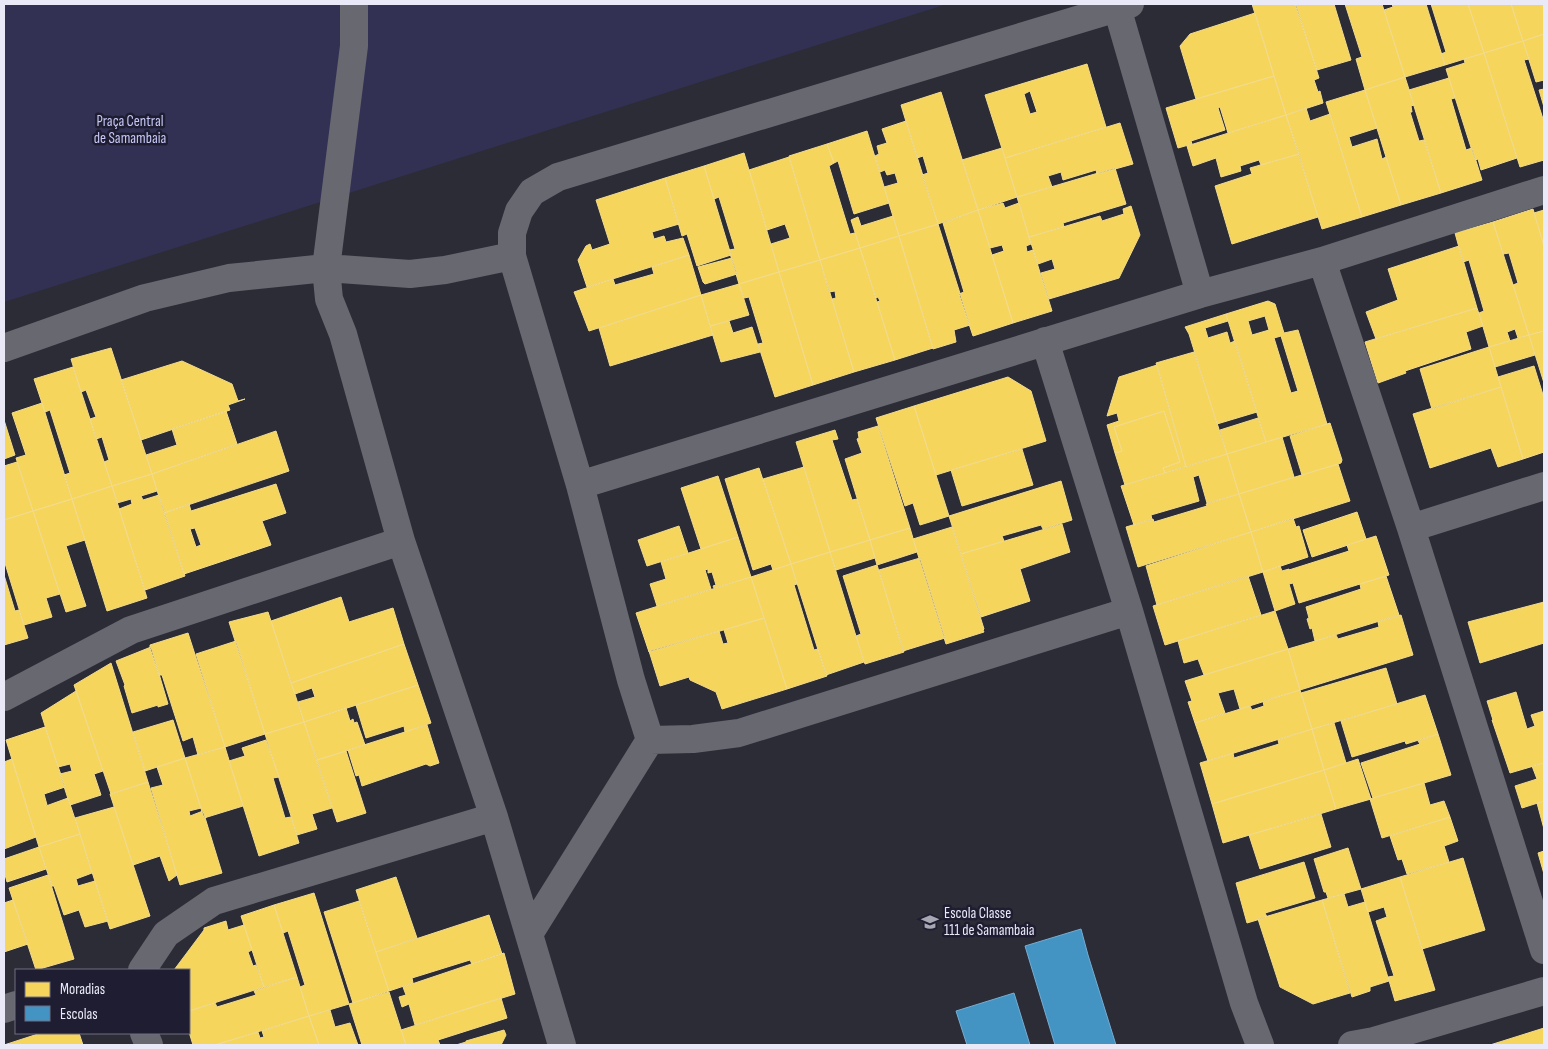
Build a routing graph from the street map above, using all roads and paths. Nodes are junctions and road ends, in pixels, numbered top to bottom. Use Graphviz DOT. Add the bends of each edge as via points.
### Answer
graph roads {
  1 [pos="354,4"];
  2 [pos="1121,5"];
  3 [pos="1544,190"];
  4 [pos="512,256"];
  5 [pos="1322,261"];
  6 [pos="326,268"];
  7 [pos="1200,294"];
  8 [pos="1045,341"];
  9 [pos="4,348"];
  10 [pos="580,485"];
  11 [pos="1544,486"];
  12 [pos="1411,528"];
  13 [pos="402,541"];
  14 [pos="1129,611"];
  15 [pos="4,697"];
  16 [pos="650,740"];
  17 [pos="494,817"];
  18 [pos="529,934"];
  19 [pos="1544,950"];
  20 [pos="143,969"];
  21 [pos="1544,990"];
  22 [pos="562,1045"];
  23 [pos="1260,1045"];
  24 [pos="1352,1045"];
  1 -- 6 [label="street" via="354,46"];
  2 -- 4 [label="street" via="558,176 532,192 519,211 512,233"];
  2 -- 7 [label="street"];
  3 -- 5 [label="street"];
  4 -- 6 [label="street" via="410,274"];
  4 -- 10 [label="street"];
  5 -- 7 [label="street"];
  5 -- 12 [label="street"];
  6 -- 9 [label="street" via="229,278 146,298"];
  6 -- 13 [label="street" via="329,298 343,334"];
  7 -- 8 [label="street"];
  8 -- 10 [label="street"];
  8 -- 14 [label="street"];
  10 -- 16 [label="street"];
  11 -- 12 [label="street"];
  12 -- 19 [label="street"];
  13 -- 15 [label="street" via="131,630"];
  13 -- 17 [label="street"];
  14 -- 16 [label="street" via="739,733"];
  14 -- 23 [label="street" via="1244,1002"];
  16 -- 18 [label="street"];
  17 -- 18 [label="street"];
  17 -- 20 [label="street" via="214,901 166,934"];
  18 -- 22 [label="street"];
  21 -- 24 [label="street"];
}
